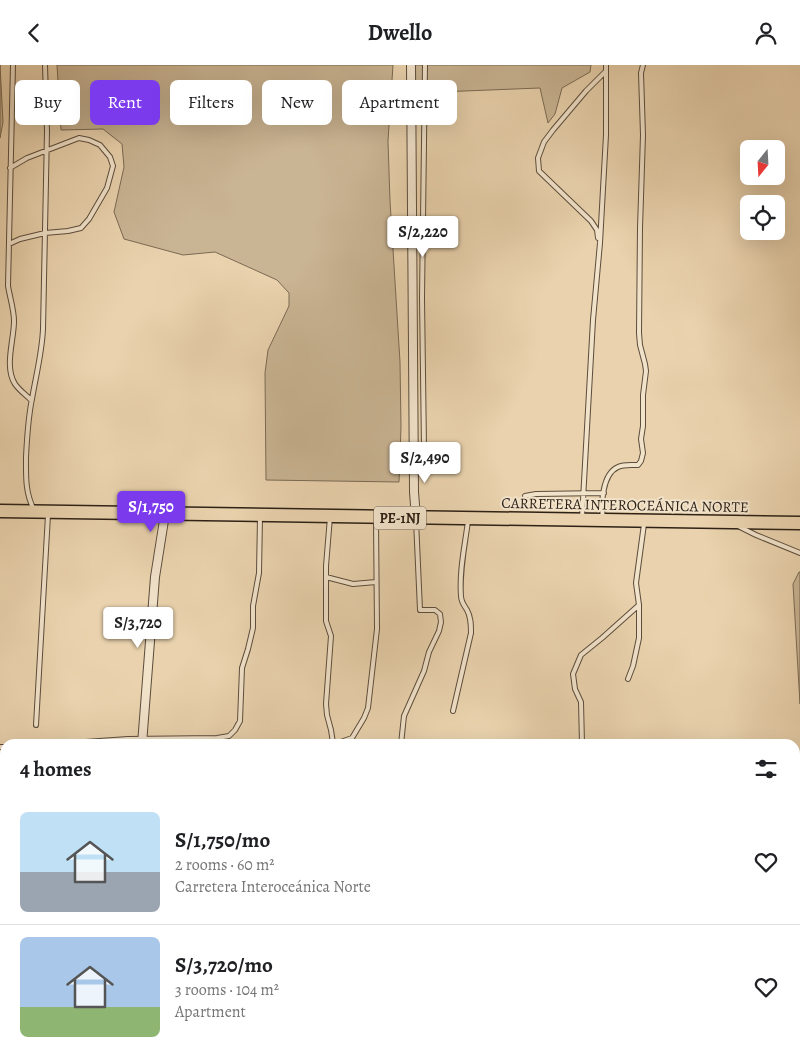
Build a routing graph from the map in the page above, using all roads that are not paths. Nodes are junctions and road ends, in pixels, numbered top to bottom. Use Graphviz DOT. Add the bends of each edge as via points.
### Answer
graph roads {
  1 [pos="13,65"];
  2 [pos="45,65"];
  3 [pos="411,65"];
  4 [pos="425,65"];
  5 [pos="606,65"];
  6 [pos="644,65"];
  7 [pos="606,71"];
  8 [pos="46,150"];
  9 [pos="10,168"];
  10 [pos="45,233"];
  11 [pos="600,243"];
  12 [pos="9,244"];
  13 [pos="32,400"];
  14 [pos="424,448"];
  15 [pos="604,493"];
  16 [pos="583,494"];
  17 [pos="525,496"];
  18 [pos="0,511"];
  19 [pos="35,511"];
  20 [pos="48,512"];
  21 [pos="165,514"];
  22 [pos="260,515"];
  23 [pos="330,517"];
  24 [pos="376,517"];
  25 [pos="416,518"];
  26 [pos="468,519"];
  27 [pos="582,520"];
  28 [pos="603,521"];
  29 [pos="644,521"];
  30 [pos="732,523"];
  31 [pos="800,523"];
  32 [pos="800,553"];
  33 [pos="326,577"];
  34 [pos="376,581"];
  35 [pos="639,605"];
  36 [pos="628,679"];
  37 [pos="453,711"];
  38 [pos="36,725"];
  39 [pos="142,739"];
  40 [pos="198,739"];
  41 [pos="332,739"];
  42 [pos="349,739"];
  43 [pos="402,739"];
  44 [pos="582,739"];
  1 -- 9 [label="lane"];
  2 -- 8 [label="lane"];
  3 -- 25 [label="street"];
  4 -- 14 [label="lane"];
  5 -- 7 [label="lane"];
  6 -- 15 [label="lane" via="641,73 643,135 639,308 640,345 646,371 641,439 643,453 638,465 622,465 611,472"];
  7 -- 11 [label="lane"];
  7 -- 11 [label="lane" via="553,130 538,158 539,171 591,221"];
  8 -- 9 [label="lane"];
  8 -- 10 [label="lane"];
  8 -- 10 [label="lane" via="79,138 89,139 100,145 113,166 107,188 81,228"];
  9 -- 12 [label="lane"];
  10 -- 12 [label="lane"];
  10 -- 13 [label="lane" via="42,345"];
  11 -- 16 [label="lane"];
  12 -- 13 [label="lane" via="8,286 14,321 11,371 14,383"];
  13 -- 19 [label="lane" via="26,441 26,474 29,499"];
  15 -- 16 [label="lane"];
  15 -- 28 [label="lane"];
  16 -- 17 [label="lane"];
  16 -- 27 [label="lane"];
  18 -- 19 [label="highway, CARRETERA INTEROCEÁNICA NORTE / PE-1NJ"];
  19 -- 20 [label="highway, CARRETERA INTEROCEÁNICA NORTE / PE-1NJ"];
  20 -- 21 [label="highway, CARRETERA INTEROCEÁNICA NORTE / PE-1NJ"];
  20 -- 38 [label="lane"];
  21 -- 22 [label="highway, CARRETERA INTEROCEÁNICA NORTE / PE-1NJ"];
  21 -- 39 [label="street" via="155,577"];
  22 -- 23 [label="highway, CARRETERA INTEROCEÁNICA NORTE / PE-1NJ"];
  22 -- 40 [label="lane" via="259,573 253,628 242,668 240,721 229,736"];
  23 -- 24 [label="highway, CARRETERA INTEROCEÁNICA NORTE / PE-1NJ"];
  23 -- 33 [label="lane"];
  24 -- 25 [label="highway, CARRETERA INTEROCEÁNICA NORTE / PE-1NJ"];
  24 -- 34 [label="lane"];
  25 -- 26 [label="highway, CARRETERA INTEROCEÁNICA NORTE / PE-1NJ"];
  25 -- 43 [label="lane" via="420,610 435,610 440,614 440,622 424,671 404,716"];
  26 -- 27 [label="highway, CARRETERA INTEROCEÁNICA NORTE / PE-1NJ"];
  26 -- 37 [label="lane" via="461,601 468,611 471,633"];
  27 -- 28 [label="highway, CARRETERA INTEROCEÁNICA NORTE / PE-1NJ"];
  28 -- 29 [label="highway, CARRETERA INTEROCEÁNICA NORTE / PE-1NJ"];
  29 -- 30 [label="highway, CARRETERA INTEROCEÁNICA NORTE / PE-1NJ"];
  29 -- 35 [label="lane" via="636,583"];
  30 -- 31 [label="highway, CARRETERA INTEROCEÁNICA NORTE / PE-1NJ"];
  30 -- 32 [label="lane"];
  33 -- 34 [label="lane" via="352,584"];
  33 -- 41 [label="lane" via="326,621 331,636 326,704"];
  34 -- 42 [label="lane" via="377,629 368,707"];
  35 -- 36 [label="lane" via="639,638"];
  35 -- 44 [label="lane" via="580,655 573,674 581,702"];
}
